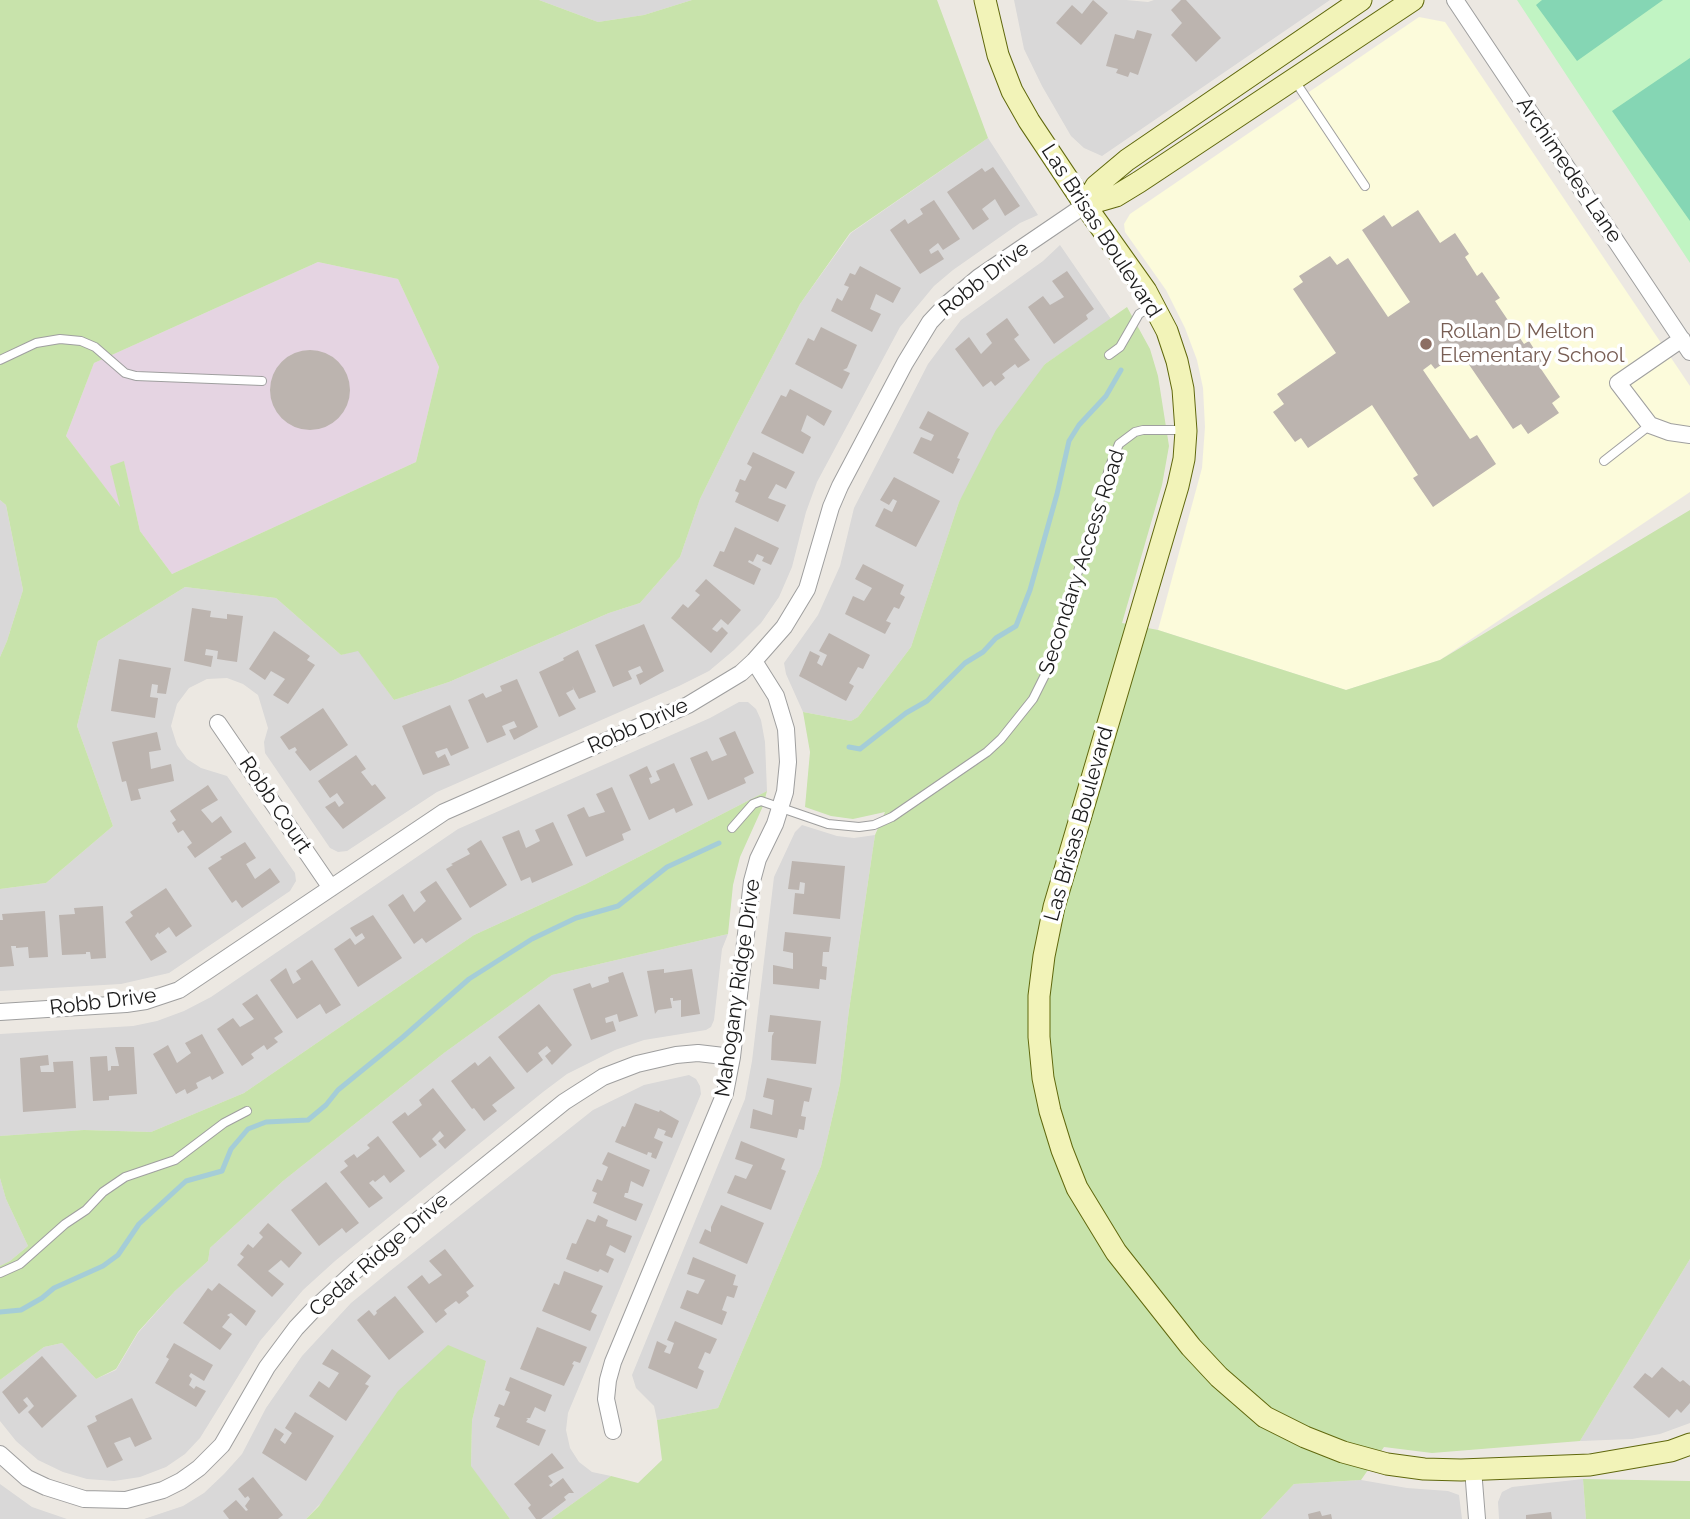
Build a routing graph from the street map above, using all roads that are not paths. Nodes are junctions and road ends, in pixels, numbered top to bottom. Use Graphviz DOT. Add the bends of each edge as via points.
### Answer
graph roads {
  1 [pos="985,0"];
  2 [pos="1362,0"];
  3 [pos="1413,0"];
  4 [pos="1455,0"];
  5 [pos="1293,78"];
  6 [pos="1365,186"];
  7 [pos="1085,205"];
  8 [pos="1153,305"];
  9 [pos="1686,345"];
  10 [pos="1109,355"];
  11 [pos="0,360"];
  12 [pos="262,381"];
  13 [pos="1650,425"];
  14 [pos="1186,430"];
  15 [pos="1690,435"];
  16 [pos="1604,461"];
  17 [pos="754,662"];
  18 [pos="218,723"];
  19 [pos="780,808"];
  20 [pos="732,828"];
  21 [pos="331,888"];
  22 [pos="0,1012"];
  23 [pos="732,1057"];
  24 [pos="247,1111"];
  25 [pos="0,1273"];
  26 [pos="613,1431"];
  27 [pos="1690,1444"];
  28 [pos="0,1454"];
  29 [pos="1473,1469"];
  30 [pos="1477,1519"];
  1 -- 7 [label="street, Las Brisas Boulevard" via="1012,91"];
  2 -- 7 [label="street, Robb Drive" via="1127,160 1096,186"];
  3 -- 5 [label="street, Robb Drive"];
  4 -- 9 [label="street, Archimedes Lane"];
  5 -- 6 [label="lane"];
  5 -- 7 [label="street, Robb Drive" via="1139,182 1116,196"];
  7 -- 8 [label="street, Las Brisas Boulevard"];
  7 -- 17 [label="street, Robb Drive" via="979,277 930,322 835,496 807,589 784,627"];
  8 -- 10 [label="lane" via="1139,314 1120,346"];
  8 -- 14 [label="street, Las Brisas Boulevard" via="1177,361"];
  9 -- 13 [label="street, Archimedes Lane" via="1618,383"];
  11 -- 12 [label="lane" via="36,343 60,339 94,347 125,373 136,376"];
  13 -- 15 [label="street"];
  13 -- 16 [label="lane"];
  14 -- 19 [label="lane, Secondary Access Road" via="1143,430 1119,444 1049,667 1033,699 994,746 874,825 843,827"];
  14 -- 29 [label="street, Las Brisas Boulevard" via="1178,486 1054,907 1044,956 1039,1037 1050,1111 1077,1188 1116,1252 1191,1347 1265,1417 1354,1456 1424,1469"];
  17 -- 19 [label="street, Mahogany Ridge Drive" via="776,696 786,729 788,776"];
  17 -- 21 [label="street, Robb Drive" via="688,705 444,812"];
  18 -- 21 [label="street, Robb Court"];
  19 -- 20 [label="lane, Secondary Access Road" via="761,801 753,804"];
  19 -- 23 [label="street, Mahogany Ridge Drive" via="752,881"];
  21 -- 22 [label="street, Robb Drive" via="171,993 126,1004"];
  23 -- 26 [label="street, Mahogany Ridge Drive" via="718,1114 613,1362 606,1399"];
  23 -- 28 [label="street, Cedar Ridge Drive" via="698,1053 637,1064 603,1077 564,1102 313,1310 267,1367 222,1445 181,1481 126,1500 84,1499 27,1478"];
  24 -- 25 [label="lane" via="175,1160 125,1177 20,1264"];
  27 -- 29 [label="street, Las Brisas Boulevard" via="1600,1464"];
  29 -- 30 [label="street"];
}
